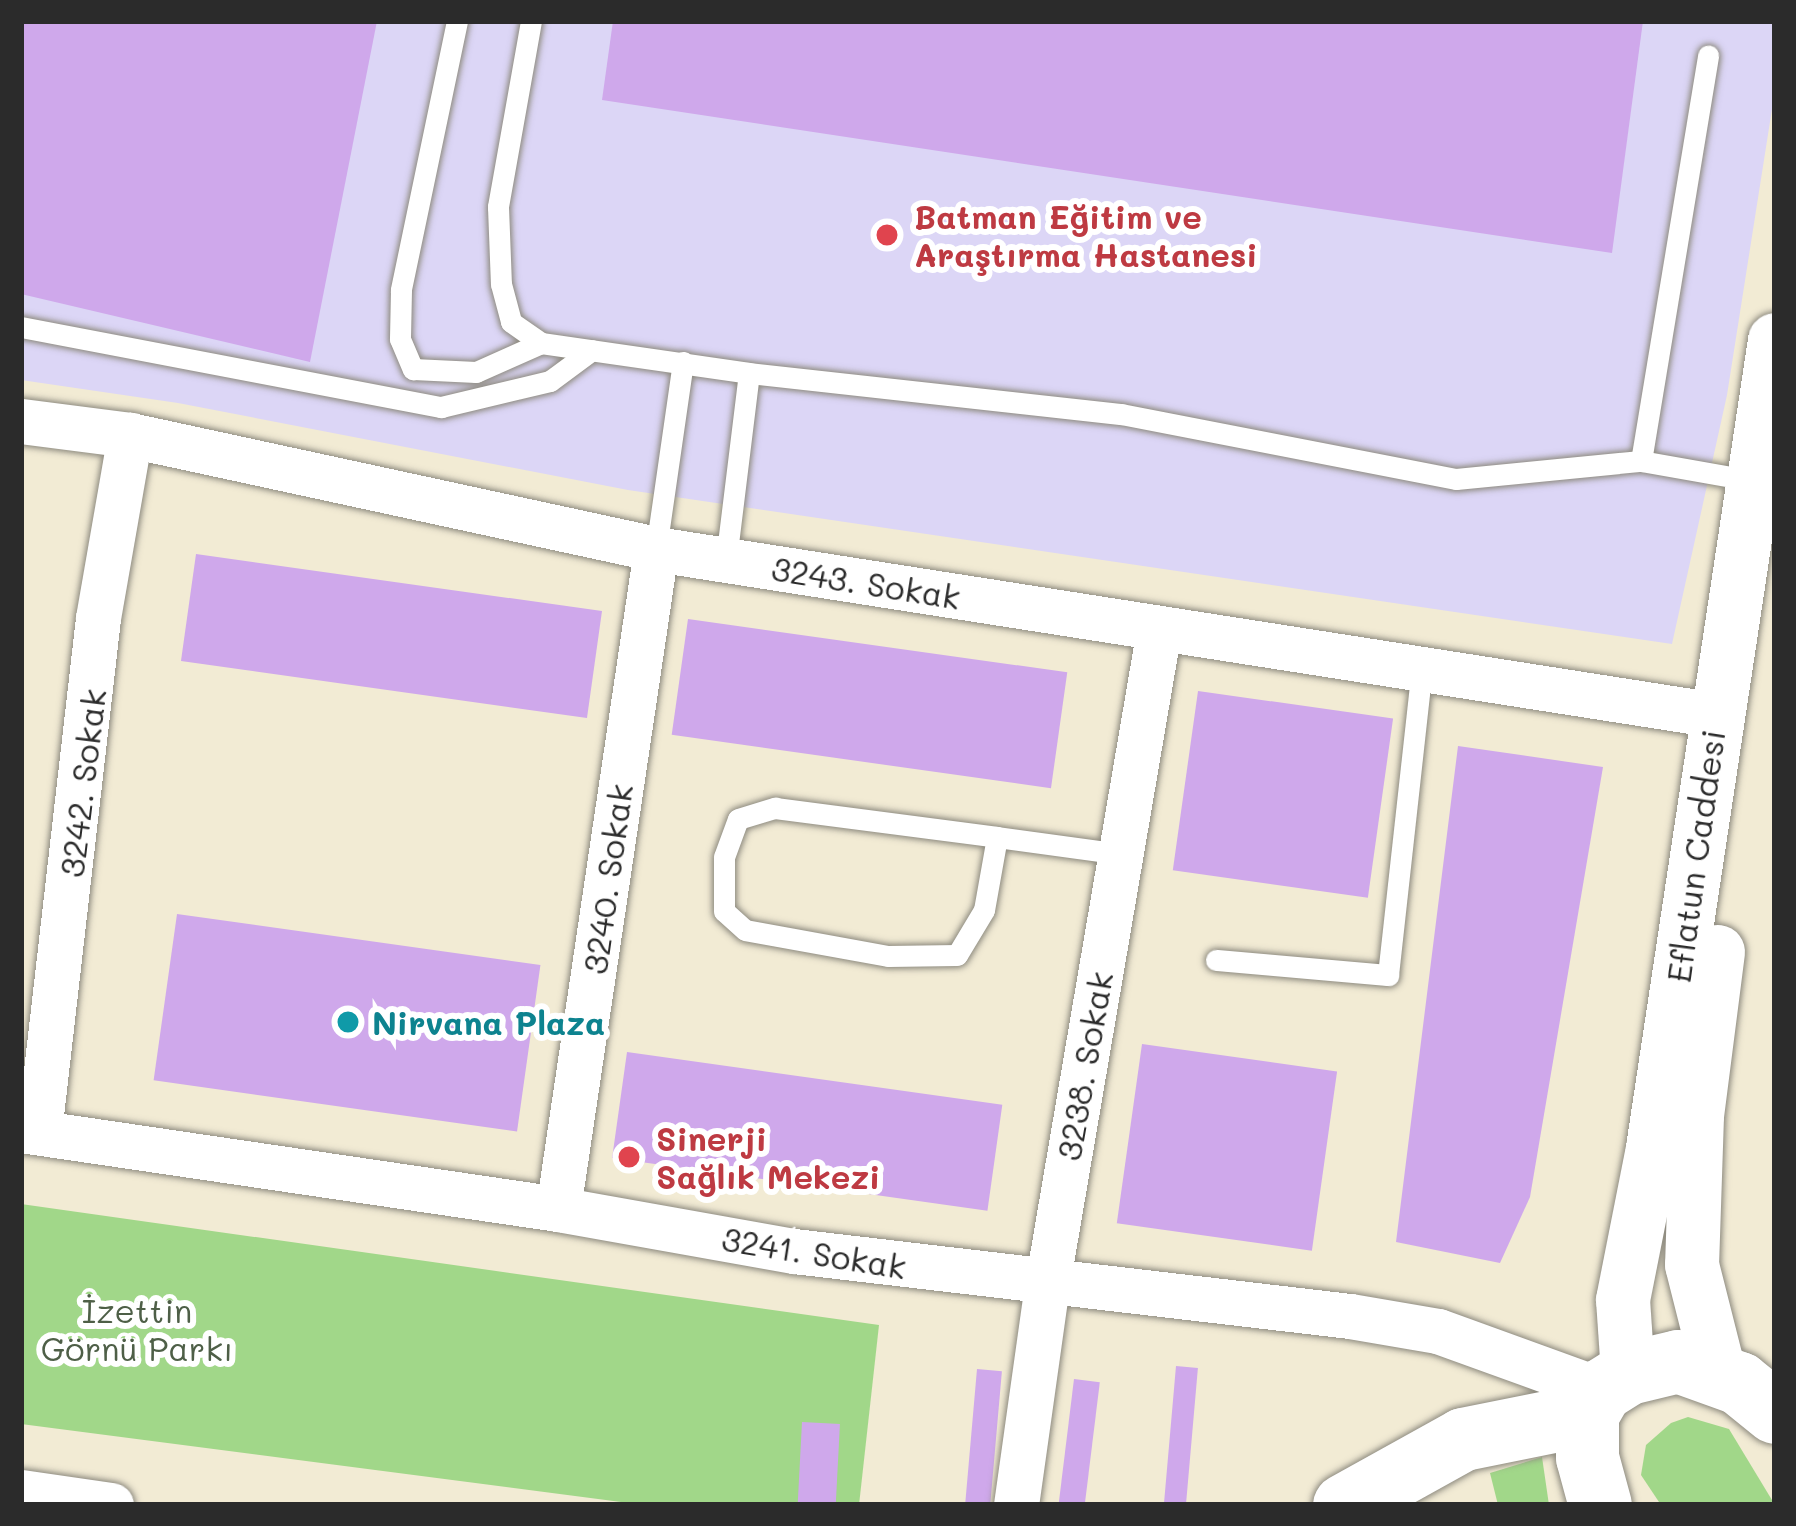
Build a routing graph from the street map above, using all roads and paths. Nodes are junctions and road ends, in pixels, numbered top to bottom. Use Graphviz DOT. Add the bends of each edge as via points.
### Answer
graph roads {
  1 [pos="457,21"];
  2 [pos="531,21"];
  3 [pos="1708,56"];
  4 [pos="21,327"];
  5 [pos="1775,340"];
  6 [pos="541,343"];
  7 [pos="592,350"];
  8 [pos="683,362"];
  9 [pos="749,373"];
  10 [pos="21,421"];
  11 [pos="130,436"];
  12 [pos="1641,461"];
  13 [pos="1754,481"];
  14 [pos="656,549"];
  15 [pos="726,560"];
  16 [pos="1775,566"];
  17 [pos="1159,629"];
  18 [pos="1422,669"];
  19 [pos="1716,715"];
  20 [pos="997,837"];
  21 [pos="1121,854"];
  22 [pos="1216,960"];
  23 [pos="30,1131"];
  24 [pos="558,1209"];
  25 [pos="1047,1285"];
  26 [pos="1752,1388"];
  27 [pos="1606,1392"];
  28 [pos="21,1492"];
  29 [pos="111,1505"];
  30 [pos="1016,1505"];
  31 [pos="1344,1505"];
  32 [pos="1600,1505"];
  1 -- 6 [label="lane" via="400,290 400,339 413,369 476,372"];
  2 -- 6 [label="lane" via="498,207 511,322"];
  3 -- 12 [label="lane"];
  4 -- 7 [label="lane" via="441,406 550,380"];
  5 -- 13 [label="street, Eflatun Caddesi"];
  6 -- 7 [label="lane"];
  7 -- 8 [label="lane"];
  8 -- 9 [label="lane"];
  8 -- 14 [label="lane"];
  9 -- 12 [label="lane" via="1121,414 1456,479"];
  9 -- 15 [label="lane"];
  10 -- 11 [label="street, 3243. Sokak"];
  11 -- 14 [label="street, 3243. Sokak"];
  11 -- 23 [label="street, 3242. Sokak"];
  12 -- 13 [label="lane"];
  13 -- 19 [label="street, Eflatun Caddesi"];
  14 -- 15 [label="street, 3243. Sokak"];
  14 -- 24 [label="street, 3240. Sokak"];
  15 -- 17 [label="street, 3243. Sokak"];
  16 -- 26 [label="street, Eflatun Caddesi" via="1697,1116 1692,1265"];
  17 -- 18 [label="street, 3243. Sokak"];
  17 -- 21 [label="street, 3238. Sokak"];
  18 -- 19 [label="street, 3243. Sokak"];
  18 -- 22 [label="lane" via="1388,975"];
  19 -- 27 [label="street, Eflatun Caddesi" via="1653,1148"];
  20 -- 20 [label="lane" via="775,808 738,820 724,857 724,911 745,930 765,934 888,956 957,955 984,910"];
  20 -- 21 [label="lane"];
  21 -- 25 [label="street, 3238. Sokak"];
  23 -- 24 [label="street, 3241. Sokak"];
  24 -- 25 [label="street, 3241. Sokak"];
  25 -- 27 [label="street, 3241. Sokak" via="1438,1330"];
  25 -- 30 [label="street, 3238. Sokak"];
  26 -- 27 [label="main road" via="1678,1361"];
  27 -- 31 [label="main road" via="1463,1439"];
  27 -- 32 [label="main road" via="1587,1457"];
  28 -- 29 [label="street"];
}
